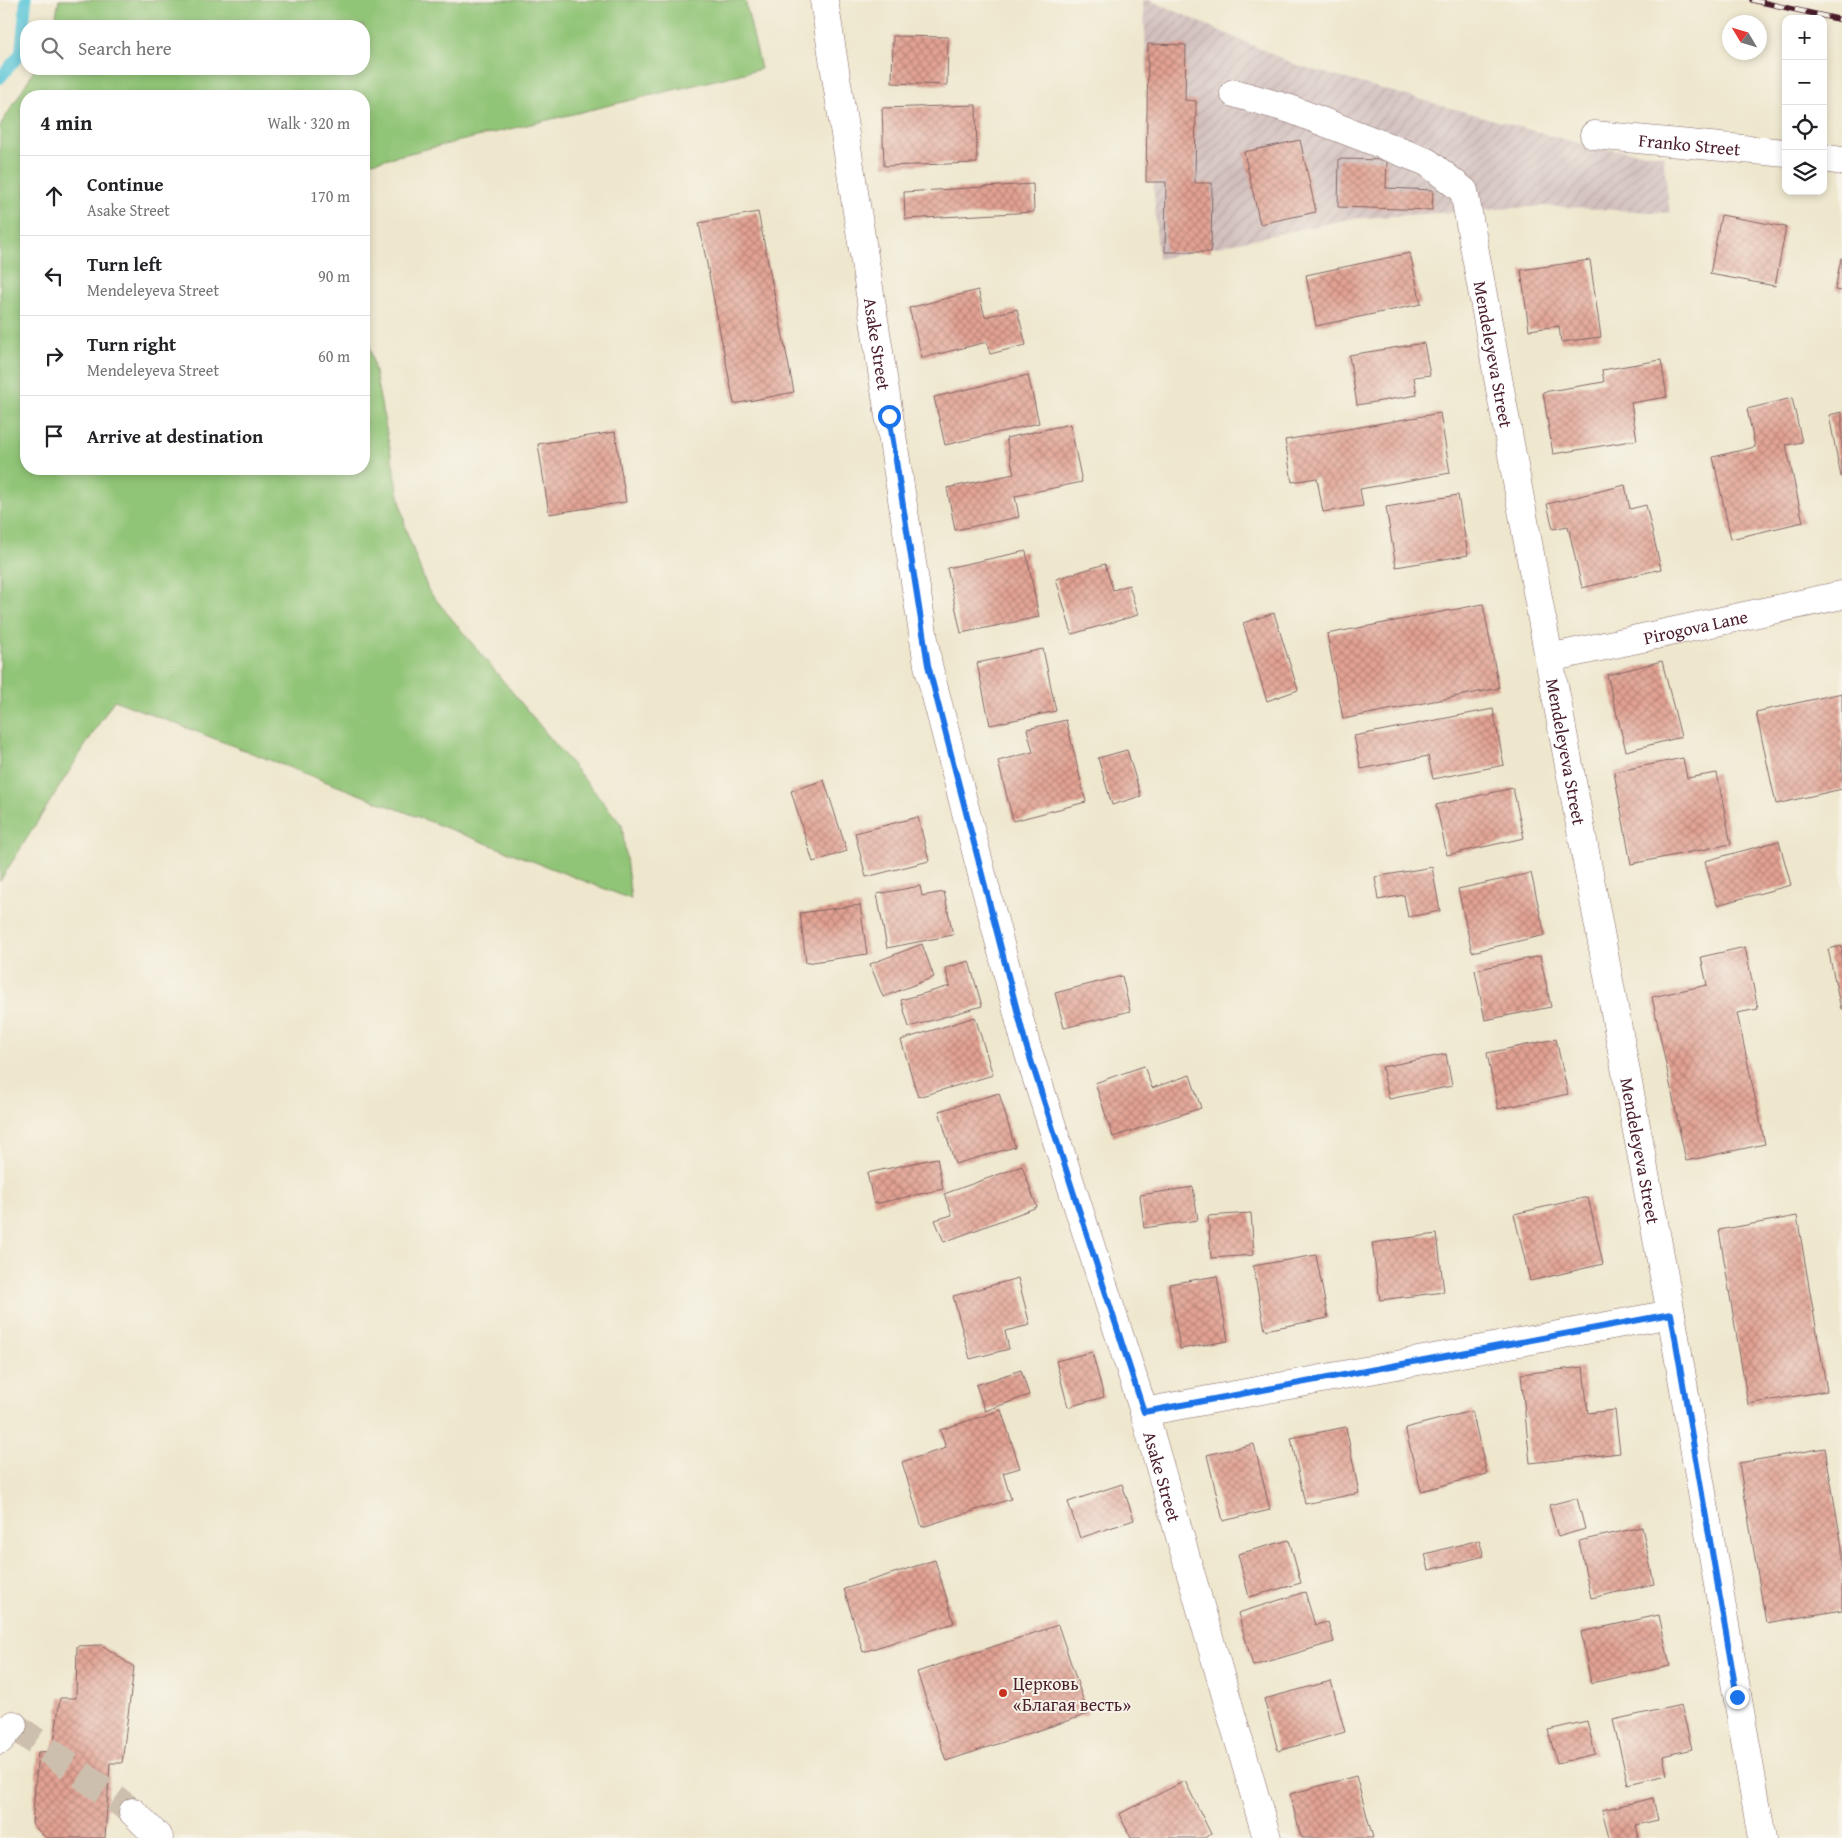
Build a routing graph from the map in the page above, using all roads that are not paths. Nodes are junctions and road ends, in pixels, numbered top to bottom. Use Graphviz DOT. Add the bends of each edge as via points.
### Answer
graph roads {
  1 [pos="824,0"];
  2 [pos="1234,93"];
  3 [pos="1594,134"];
  4 [pos="1782,153"];
  5 [pos="1827,159"];
  6 [pos="1842,161"];
  7 [pos="1842,595"];
  8 [pos="1549,658"];
  9 [pos="1671,1314"];
  10 [pos="1144,1412"];
  11 [pos="133,1812"];
  12 [pos="159,1838"];
  13 [pos="1266,1838"];
  14 [pos="1762,1838"];
  1 -- 10 [label="street, Asake Street" via="928,665 1026,1045"];
  2 -- 8 [label="street, Mendeleyeva Street" via="1290,109 1427,162 1464,191"];
  3 -- 4 [label="street, Franko Street"];
  5 -- 6 [label="street"];
  7 -- 8 [label="street, Pirogova Lane"];
  8 -- 9 [label="street, Mendeleyeva Street"];
  9 -- 10 [label="street"];
  9 -- 14 [label="street, Mendeleyeva Street"];
  10 -- 13 [label="street, Asake Street"];
  11 -- 12 [label="street"];
}
